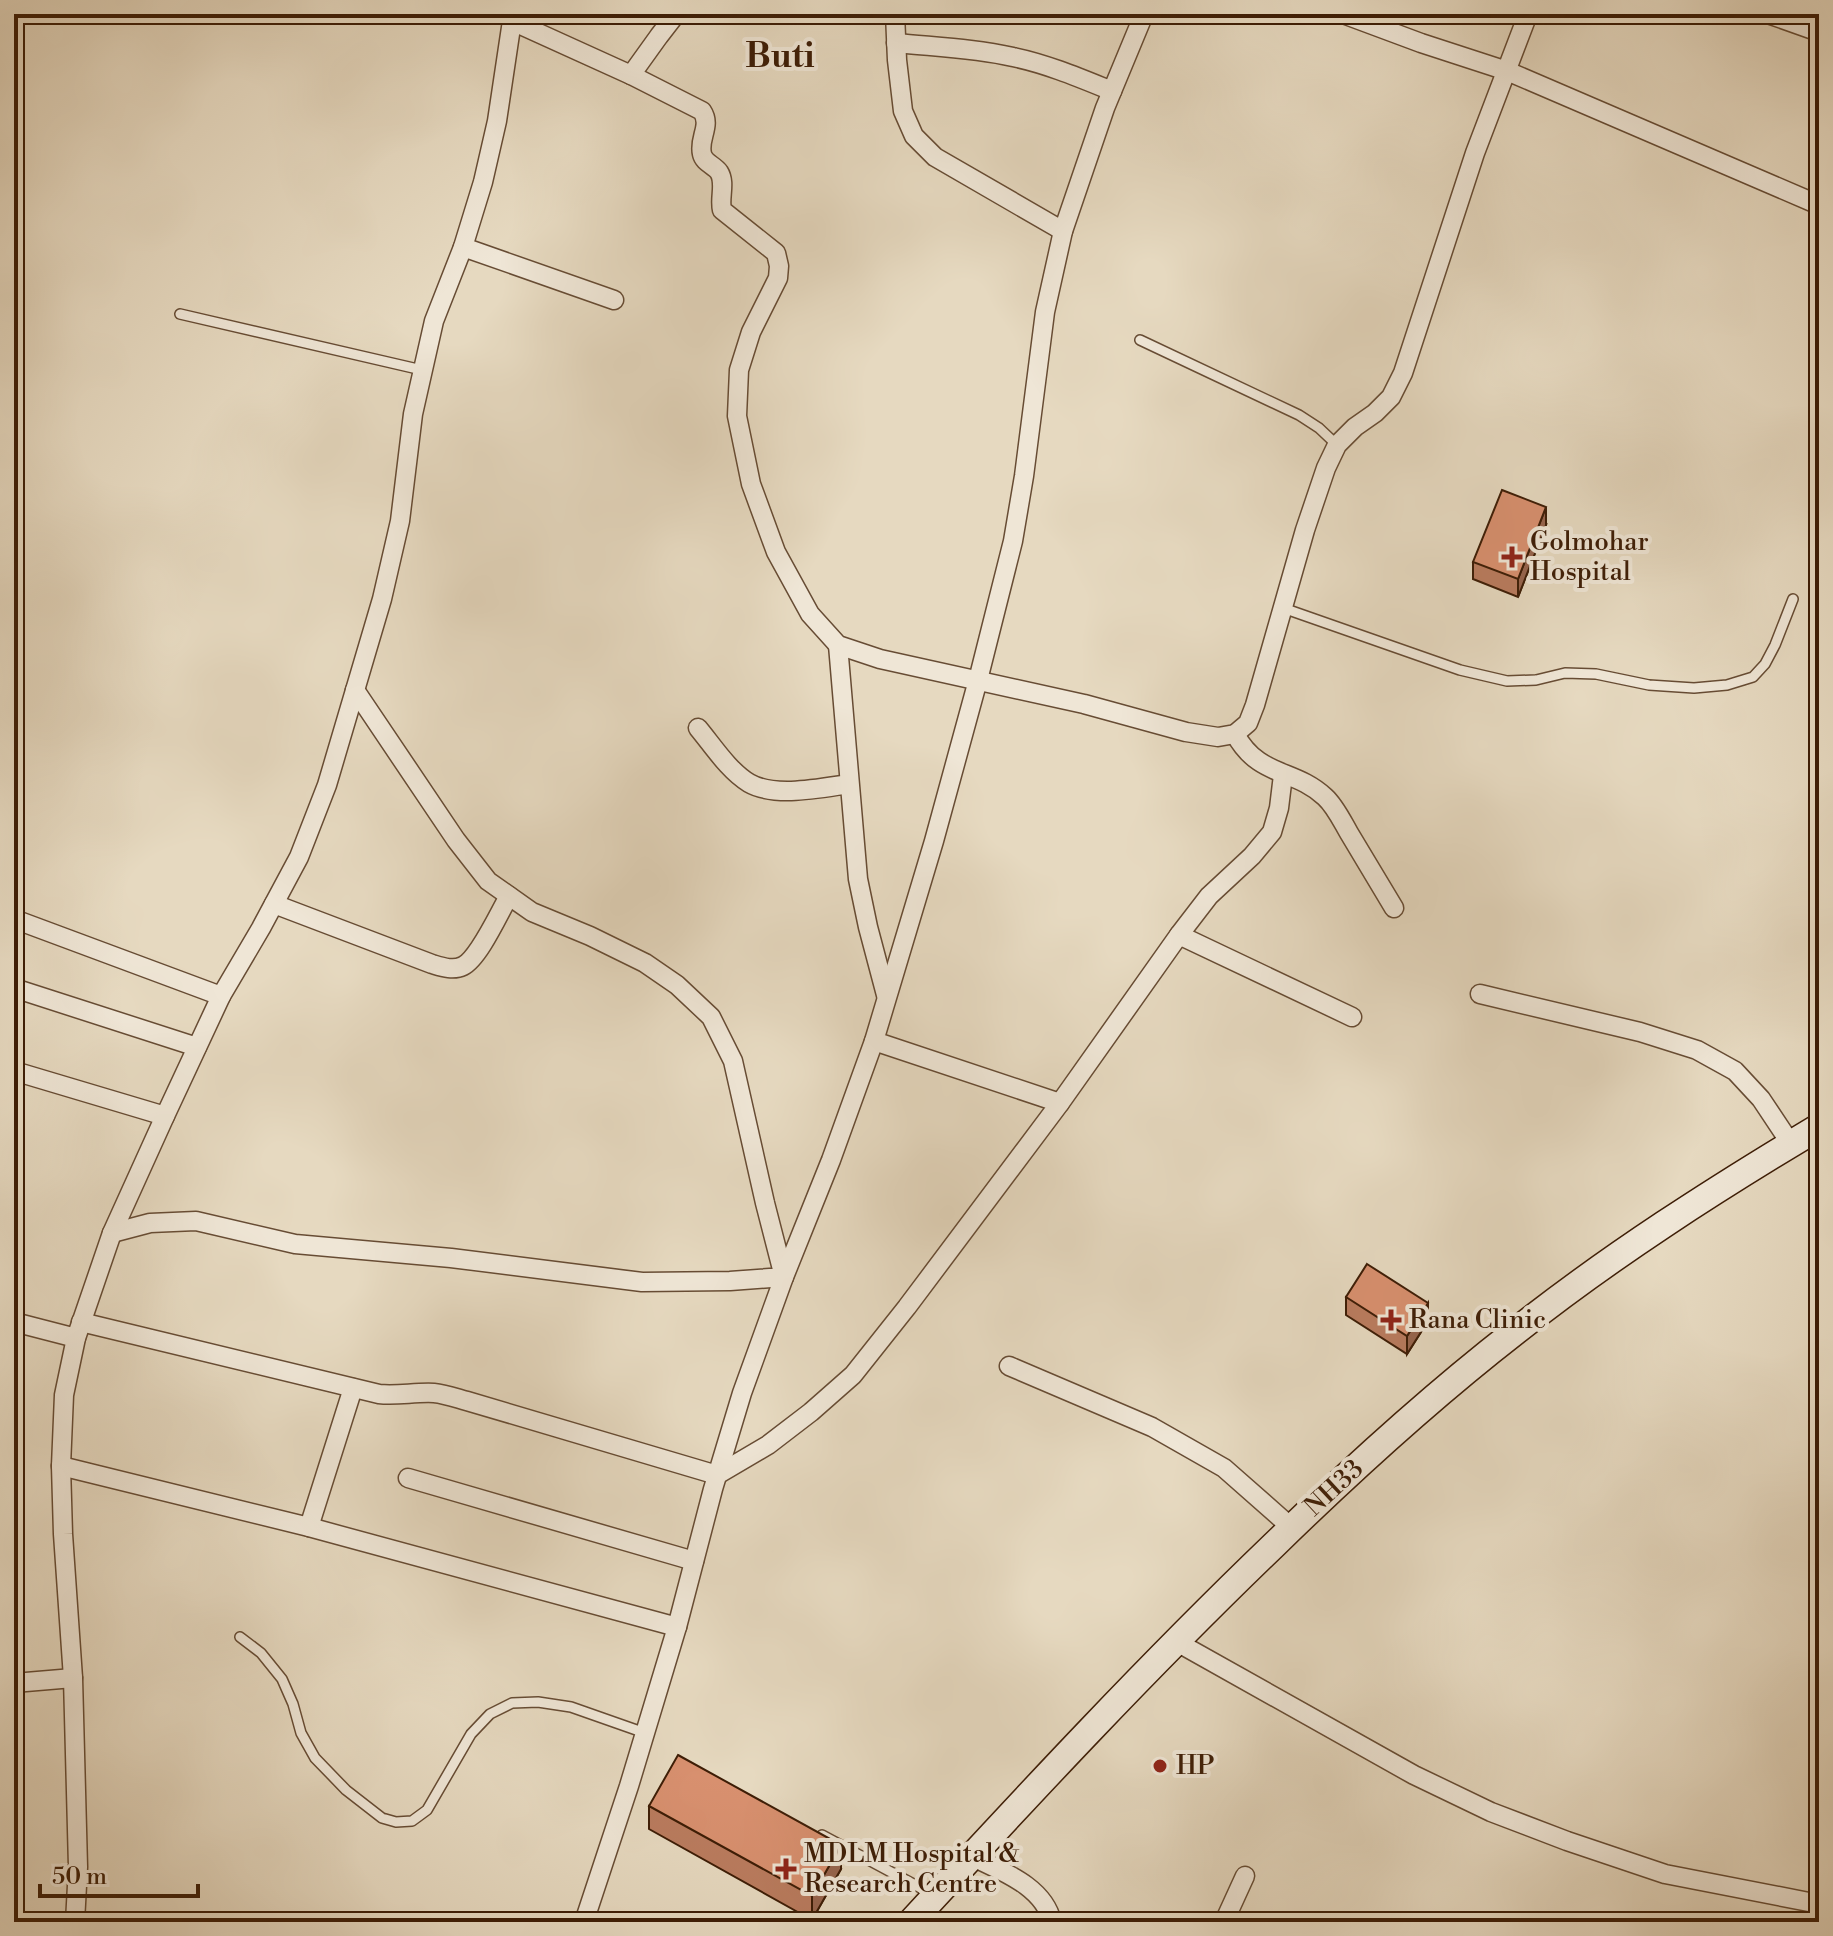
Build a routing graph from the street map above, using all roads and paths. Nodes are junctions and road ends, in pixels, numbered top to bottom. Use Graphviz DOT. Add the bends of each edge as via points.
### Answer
graph roads {
  1 [pos="676,14"];
  2 [pos="895,14"];
  3 [pos="1144,14"];
  4 [pos="1343,14"];
  5 [pos="1528,14"];
  6 [pos="1768,14"];
  7 [pos="513,18"];
  8 [pos="1819,32"];
  9 [pos="896,43"];
  10 [pos="1507,71"];
  11 [pos="631,75"];
  12 [pos="1112,91"];
  13 [pos="1819,205"];
  14 [pos="1063,231"];
  15 [pos="463,247"];
  16 [pos="614,300"];
  17 [pos="180,314"];
  18 [pos="1140,340"];
  19 [pos="422,370"];
  20 [pos="1337,445"];
  21 [pos="1793,599"];
  22 [pos="1283,608"];
  23 [pos="838,645"];
  24 [pos="978,680"];
  25 [pos="355,690"];
  26 [pos="698,728"];
  27 [pos="1235,734"];
  28 [pos="1283,775"];
  29 [pos="849,784"];
  30 [pos="509,896"];
  31 [pos="274,904"];
  32 [pos="1394,908"];
  33 [pos="14,919"];
  34 [pos="1179,935"];
  35 [pos="14,988"];
  36 [pos="1480,994"];
  37 [pos="221,996"];
  38 [pos="887,998"];
  39 [pos="1352,1017"];
  40 [pos="874,1041"];
  41 [pos="197,1047"];
  42 [pos="14,1071"];
  43 [pos="1060,1103"];
  44 [pos="165,1116"];
  45 [pos="1819,1127"];
  46 [pos="1791,1144"];
  47 [pos="112,1233"];
  48 [pos="784,1277"];
  49 [pos="14,1322"];
  50 [pos="79,1330"];
  51 [pos="1009,1366"];
  52 [pos="353,1388"];
  53 [pos="61,1466"];
  54 [pos="717,1475"];
  55 [pos="408,1478"];
  56 [pos="309,1527"];
  57 [pos="1292,1528"];
  58 [pos="694,1561"];
  59 [pos="677,1627"];
  60 [pos="240,1637"];
  61 [pos="1175,1641"];
  62 [pos="73,1678"];
  63 [pos="14,1683"];
  64 [pos="645,1733"];
  65 [pos="814,1831"];
  66 [pos="971,1856"];
  67 [pos="1245,1876"];
  68 [pos="935,1896"];
  69 [pos="1819,1904"];
  70 [pos="75,1922"];
  71 [pos="584,1922"];
  72 [pos="911,1922"];
  73 [pos="1052,1922"];
  74 [pos="1224,1922"];
  1 -- 11 [label="street"];
  2 -- 9 [label="street"];
  3 -- 12 [label="street"];
  4 -- 10 [label="street"];
  5 -- 10 [label="street"];
  6 -- 8 [label="street"];
  7 -- 11 [label="street"];
  7 -- 15 [label="street" via="497,121"];
  9 -- 12 [label="street" via="1014,57"];
  9 -- 14 [label="street" via="903,111 914,136 935,157"];
  10 -- 13 [label="street"];
  10 -- 20 [label="street" via="1403,373 1391,397"];
  11 -- 23 [label="street" via="702,111 707,126 701,152 722,181 722,210 776,253 778,278 739,370 737,416 751,484 776,552 810,614"];
  12 -- 14 [label="street"];
  14 -- 24 [label="street" via="1045,312 1013,541"];
  15 -- 16 [label="street"];
  15 -- 19 [label="street" via="434,321"];
  17 -- 19 [label="lane"];
  18 -- 20 [label="lane" via="1299,415"];
  19 -- 25 [label="street" via="400,521"];
  20 -- 22 [label="street"];
  21 -- 22 [label="lane" via="1775,645 1753,677 1694,688 1596,674 1507,681 1460,670"];
  22 -- 27 [label="street" via="1255,705 1248,723"];
  23 -- 24 [label="street"];
  23 -- 29 [label="street"];
  24 -- 27 [label="street" via="1186,732"];
  24 -- 38 [label="street"];
  25 -- 30 [label="street" via="456,840 488,881"];
  25 -- 31 [label="street" via="327,785"];
  26 -- 29 [label="street" via="751,784 803,790"];
  27 -- 28 [label="street" via="1254,759"];
  28 -- 32 [label="street" via="1327,798"];
  28 -- 34 [label="street" via="1272,832"];
  29 -- 38 [label="street" via="858,879"];
  30 -- 31 [label="street" via="474,957 449,969"];
  30 -- 48 [label="street" via="532,912 645,963 711,1017 733,1061"];
  31 -- 37 [label="street"];
  33 -- 37 [label="street"];
  34 -- 39 [label="street"];
  34 -- 43 [label="street"];
  35 -- 41 [label="street"];
  36 -- 46 [label="street" via="1697,1050 1735,1071"];
  37 -- 41 [label="street"];
  38 -- 40 [label="street"];
  40 -- 43 [label="street"];
  40 -- 48 [label="street"];
  41 -- 44 [label="street"];
  42 -- 44 [label="street"];
  43 -- 54 [label="street" via="853,1375 768,1445"];
  44 -- 47 [label="street"];
  45 -- 46 [label="main road, NH33"];
  46 -- 57 [label="main road, NH33" via="1665,1223 1515,1331"];
  47 -- 48 [label="street" via="150,1223 196,1221 295,1244 642,1282"];
  47 -- 50 [label="street"];
  48 -- 54 [label="street"];
  49 -- 50 [label="street"];
  50 -- 52 [label="street"];
  50 -- 53 [label="street" via="64,1395"];
  51 -- 57 [label="street" via="1152,1427 1224,1468"];
  52 -- 54 [label="street" via="396,1396 437,1393"];
  52 -- 56 [label="street"];
  53 -- 56 [label="street"];
  53 -- 62 [label="street"];
  54 -- 58 [label="street"];
  55 -- 58 [label="street"];
  56 -- 59 [label="street"];
  57 -- 61 [label="main road, NH33"];
  58 -- 59 [label="street"];
  59 -- 64 [label="street"];
  60 -- 64 [label="lane" via="282,1679 315,1758 382,1818 396,1822 412,1821 427,1810 471,1734 490,1714 512,1703 571,1707"];
  61 -- 66 [label="main road, NH33"];
  61 -- 69 [label="street" via="1414,1775 1491,1812 1665,1874"];
  62 -- 63 [label="street"];
  62 -- 70 [label="street"];
  64 -- 71 [label="street"];
  65 -- 68 [label="lane"];
  66 -- 68 [label="main road, NH33"];
  66 -- 73 [label="street" via="1038,1895"];
  67 -- 74 [label="street"];
  68 -- 72 [label="main road, NH33"];
}
